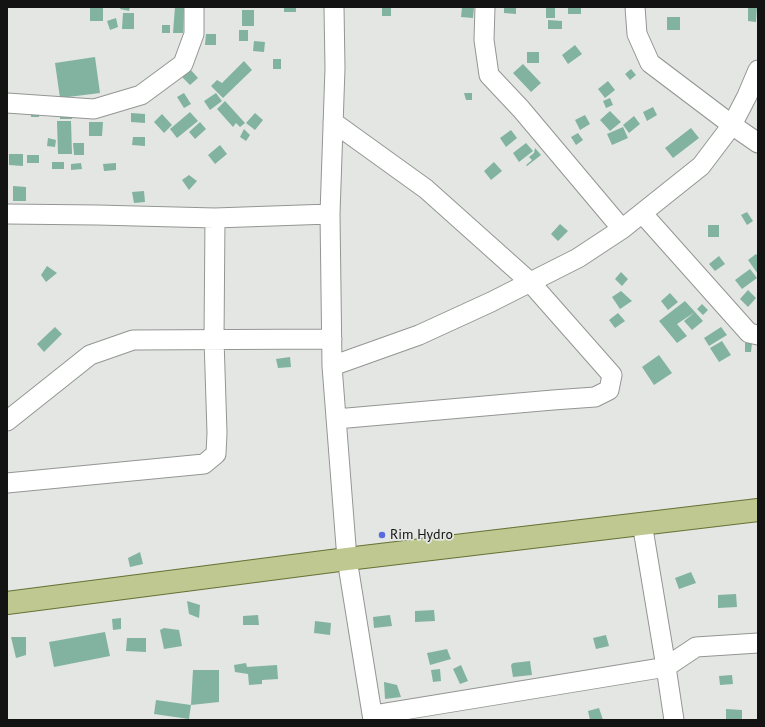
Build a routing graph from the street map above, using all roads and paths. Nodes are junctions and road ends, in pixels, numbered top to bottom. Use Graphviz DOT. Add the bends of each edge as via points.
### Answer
graph roads {
  1 [pos="194,7"];
  2 [pos="334,7"];
  3 [pos="485,7"];
  4 [pos="635,7"];
  5 [pos="758,70"];
  6 [pos="752,97"];
  7 [pos="7,103"];
  8 [pos="333,122"];
  9 [pos="732,125"];
  10 [pos="758,143"];
  11 [pos="642,213"];
  12 [pos="7,214"];
  13 [pos="330,214"];
  14 [pos="215,218"];
  15 [pos="622,229"];
  16 [pos="530,282"];
  17 [pos="758,335"];
  18 [pos="214,339"];
  19 [pos="332,339"];
  20 [pos="332,366"];
  21 [pos="336,419"];
  22 [pos="7,421"];
  23 [pos="7,483"];
  24 [pos="758,510"];
  25 [pos="642,523"];
  26 [pos="347,559"];
  27 [pos="7,603"];
  28 [pos="758,643"];
  29 [pos="666,667"];
  30 [pos="373,718"];
  31 [pos="674,720"];
  1 -- 7 [label="street" via="194,34 183,64 141,95 94,109"];
  2 -- 8 [label="street"];
  3 -- 15 [label="street" via="484,40 489,75"];
  4 -- 9 [label="street" via="637,34 650,63"];
  5 -- 6 [label="street"];
  6 -- 9 [label="street"];
  8 -- 13 [label="street"];
  8 -- 16 [label="street" via="426,189"];
  9 -- 10 [label="street"];
  9 -- 11 [label="street" via="701,166"];
  11 -- 15 [label="street"];
  11 -- 17 [label="street" via="749,333"];
  12 -- 14 [label="street"];
  13 -- 14 [label="street"];
  13 -- 19 [label="street"];
  14 -- 18 [label="street"];
  15 -- 16 [label="street" via="578,258"];
  16 -- 20 [label="street" via="419,335"];
  16 -- 21 [label="street" via="612,375 609,390 595,397"];
  18 -- 19 [label="street"];
  18 -- 22 [label="street" via="133,340 90,355"];
  18 -- 23 [label="street" via="216,454 204,464"];
  19 -- 20 [label="street"];
  20 -- 21 [label="street"];
  21 -- 26 [label="street"];
  24 -- 25 [label="main road"];
  25 -- 26 [label="main road"];
  25 -- 29 [label="street"];
  26 -- 27 [label="main road"];
  26 -- 30 [label="street"];
  28 -- 29 [label="street" via="696,647"];
  29 -- 30 [label="street"];
  29 -- 31 [label="street"];
}
